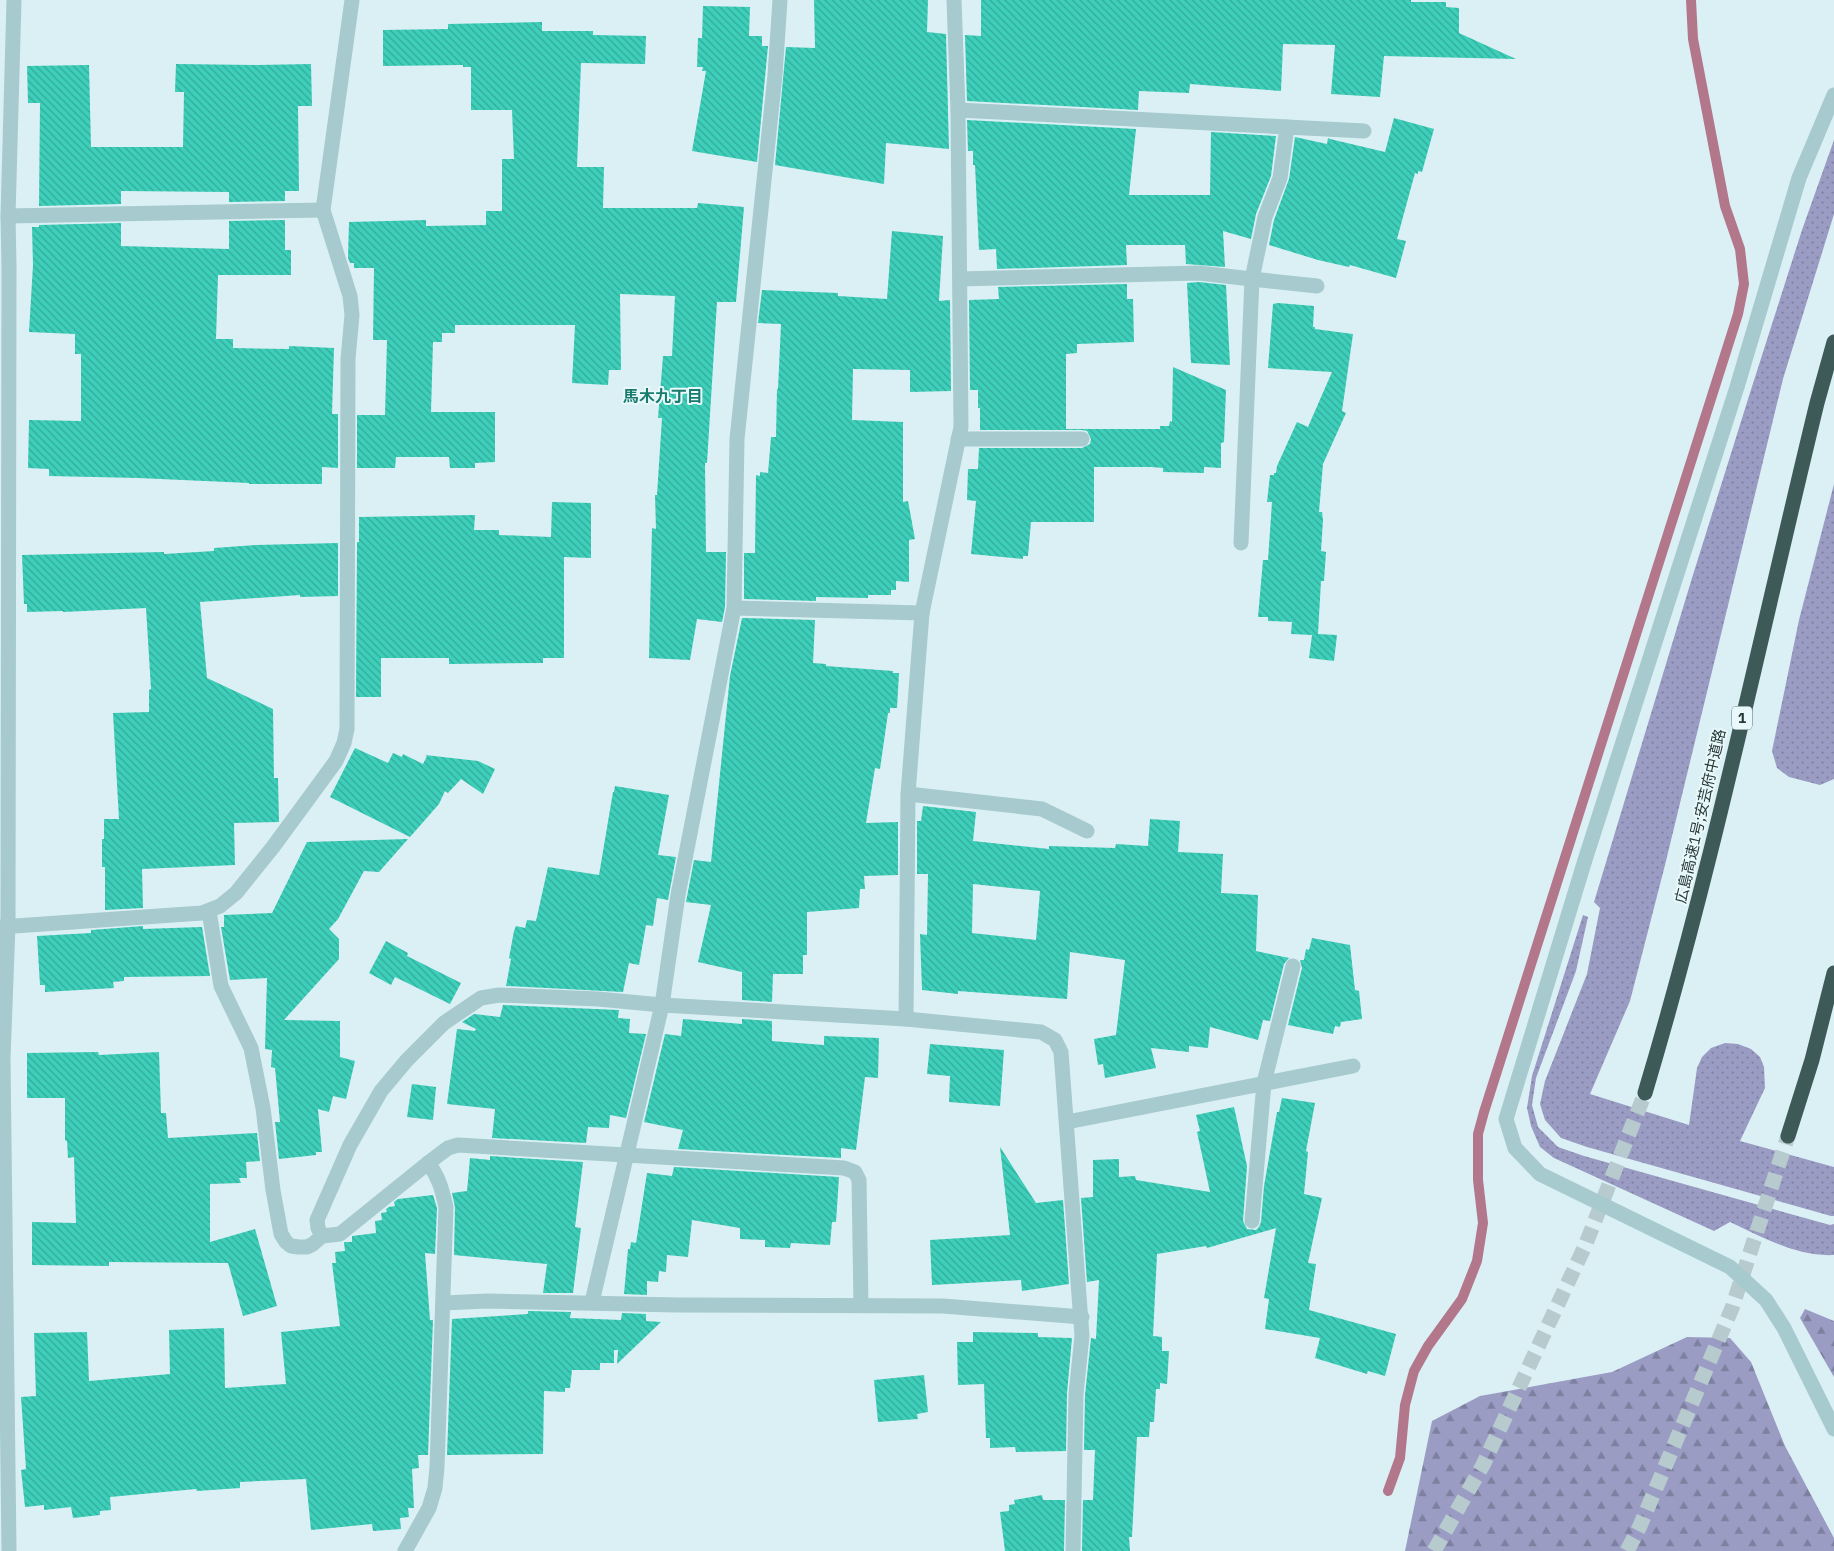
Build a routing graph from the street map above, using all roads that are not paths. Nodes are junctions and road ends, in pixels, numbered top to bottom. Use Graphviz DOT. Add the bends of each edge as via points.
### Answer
graph roads {
  1 [pos="14,0"];
  2 [pos="352,0"];
  3 [pos="780,0"];
  4 [pos="954,0"];
  5 [pos="1834,95"];
  6 [pos="958,110"];
  7 [pos="1287,127"];
  8 [pos="1364,131"];
  9 [pos="323,210"];
  10 [pos="8,216"];
  11 [pos="1252,278"];
  12 [pos="960,279"];
  13 [pos="1317,286"];
  14 [pos="1834,342"];
  15 [pos="958,439"];
  16 [pos="1082,439"];
  17 [pos="1241,543"];
  18 [pos="734,608"];
  19 [pos="922,612"];
  20 [pos="908,794"];
  21 [pos="1087,831"];
  22 [pos="209,911"];
  23 [pos="4,926"];
  24 [pos="1293,966"];
  25 [pos="1834,973"];
  26 [pos="662,1004"];
  27 [pos="906,1020"];
  28 [pos="2,1060"];
  29 [pos="1353,1066"];
  30 [pos="1264,1083"];
  31 [pos="1645,1093"];
  32 [pos="1067,1122"];
  33 [pos="1788,1136"];
  34 [pos="627,1155"];
  35 [pos="428,1163"];
  36 [pos="1252,1221"];
  37 [pos="322,1236"];
  38 [pos="592,1302"];
  39 [pos="443,1303"];
  40 [pos="861,1305"];
  41 [pos="1082,1317"];
  42 [pos="1834,1430"];
  43 [pos="9,1551"];
  44 [pos="405,1551"];
  45 [pos="1073,1551"];
  1 -- 10 [label="street"];
  2 -- 9 [label="street"];
  3 -- 18 [label="street" via="737,439"];
  4 -- 6 [label="street"];
  5 -- 42 [label="street" via="1799,178 1737,387 1585,860 1506,1119 1515,1148 1540,1174 1730,1268 1766,1300 1784,1328"];
  6 -- 7 [label="street"];
  6 -- 12 [label="street"];
  7 -- 8 [label="street"];
  7 -- 11 [label="street" via="1280,178 1265,217"];
  9 -- 10 [label="street"];
  9 -- 22 [label="street" via="350,296 352,315 348,359 347,729 336,761 273,847 236,893"];
  10 -- 23 [label="street"];
  11 -- 12 [label="street" via="1199,273"];
  11 -- 13 [label="street"];
  11 -- 17 [label="street"];
  12 -- 15 [label="street" via="961,427"];
  14 -- 31 [label="highway, 広島高速1号;安芸府中道路 / 1" via="1676,992"];
  15 -- 16 [label="street"];
  15 -- 19 [label="street"];
  18 -- 19 [label="street"];
  18 -- 26 [label="street" via="678,895"];
  19 -- 20 [label="street"];
  20 -- 21 [label="street" via="1042,808"];
  20 -- 27 [label="street"];
  22 -- 23 [label="street"];
  22 -- 37 [label="street" via="221,986 251,1048 282,1234 291,1246 299,1247 307,1247"];
  23 -- 28 [label="street"];
  24 -- 30 [label="street"];
  25 -- 33 [label="highway"];
  26 -- 27 [label="street"];
  26 -- 34 [label="street"];
  26 -- 37 [label="street" via="499,995 481,998 444,1023 381,1090 350,1145 317,1220"];
  27 -- 32 [label="street" via="1041,1032 1055,1040 1061,1052"];
  28 -- 43 [label="street"];
  29 -- 30 [label="street"];
  30 -- 32 [label="street"];
  30 -- 36 [label="street"];
  32 -- 41 [label="street"];
  34 -- 35 [label="street" via="458,1144"];
  34 -- 38 [label="street"];
  34 -- 40 [label="street" via="844,1168 855,1172 859,1180"];
  35 -- 37 [label="street" via="340,1234"];
  35 -- 39 [label="street" via="442,1187 446,1208"];
  38 -- 39 [label="street"];
  38 -- 40 [label="street"];
  39 -- 44 [label="street" via="435,1488 429,1508"];
  40 -- 41 [label="street" via="943,1306"];
  41 -- 45 [label="street" via="1076,1394"];
}
